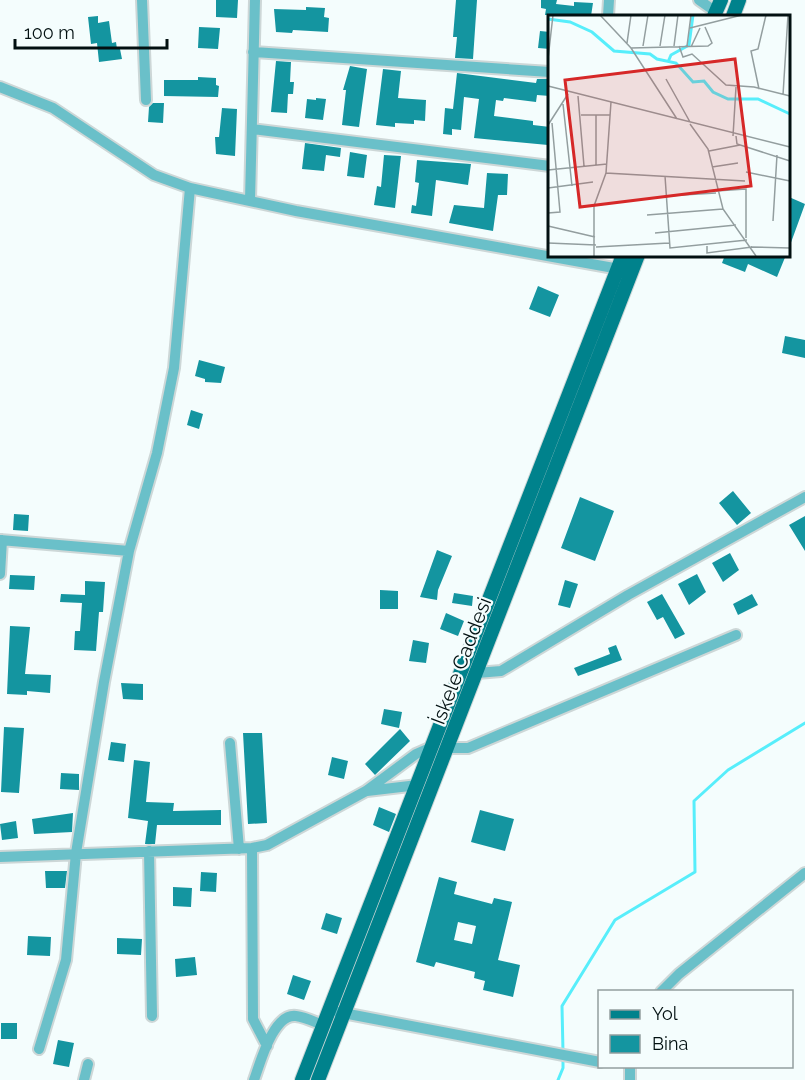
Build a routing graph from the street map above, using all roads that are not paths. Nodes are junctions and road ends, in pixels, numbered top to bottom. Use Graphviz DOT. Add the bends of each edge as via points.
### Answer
graph roads {
  1 [pos="142,0"];
  2 [pos="255,0"];
  3 [pos="609,0"];
  4 [pos="699,0"];
  5 [pos="739,0"];
  6 [pos="717,10"];
  7 [pos="608,15"];
  8 [pos="733,15"];
  9 [pos="253,52"];
  10 [pos="548,72"];
  11 [pos="0,87"];
  12 [pos="146,100"];
  13 [pos="252,129"];
  14 [pos="548,166"];
  15 [pos="190,188"];
  16 [pos="250,200"];
  17 [pos="548,255"];
  18 [pos="552,256"];
  19 [pos="639,256"];
  20 [pos="620,261"];
  21 [pos="632,272"];
  22 [pos="805,497"];
  23 [pos="1,540"];
  24 [pos="129,551"];
  25 [pos="0,574"];
  26 [pos="736,635"];
  27 [pos="477,673"];
  28 [pos="230,743"];
  29 [pos="432,747"];
  30 [pos="448,747"];
  31 [pos="418,785"];
  32 [pos="366,791"];
  33 [pos="252,848"];
  34 [pos="239,849"];
  35 [pos="149,851"];
  36 [pos="76,853"];
  37 [pos="0,857"];
  38 [pos="805,873"];
  39 [pos="663,990"];
  40 [pos="329,1011"];
  41 [pos="344,1013"];
  42 [pos="152,1016"];
  43 [pos="323,1025"];
  44 [pos="267,1046"];
  45 [pos="39,1049"];
  46 [pos="598,1062"];
  47 [pos="88,1064"];
  48 [pos="84,1080"];
  49 [pos="254,1080"];
  50 [pos="302,1080"];
  51 [pos="318,1080"];
  1 -- 12 [label="street"];
  2 -- 9 [label="street"];
  3 -- 7 [label="street"];
  4 -- 6 [label="street"];
  5 -- 8 [label="main road"];
  9 -- 10 [label="street"];
  9 -- 13 [label="street"];
  11 -- 15 [label="street" via="53,108 154,175"];
  13 -- 14 [label="street"];
  13 -- 16 [label="street"];
  15 -- 16 [label="street"];
  15 -- 24 [label="street" via="174,368 157,453"];
  16 -- 17 [label="street"];
  18 -- 20 [label="street"];
  19 -- 21 [label="main road, İskele Caddesi"];
  20 -- 21 [label="street"];
  20 -- 29 [label="main road"];
  21 -- 27 [label="main road, İskele Caddesi"];
  22 -- 27 [label="street" via="501,671"];
  23 -- 24 [label="street"];
  23 -- 25 [label="street"];
  24 -- 36 [label="street"];
  26 -- 30 [label="street" via="468,748"];
  27 -- 30 [label="main road, İskele Caddesi"];
  28 -- 34 [label="street"];
  29 -- 31 [label="main road"];
  29 -- 32 [label="street" via="416,754"];
  30 -- 41 [label="main road, İskele Caddesi"];
  31 -- 32 [label="street"];
  31 -- 40 [label="main road"];
  32 -- 33 [label="street" via="308,825"];
  33 -- 34 [label="street"];
  33 -- 44 [label="street" via="253,1019"];
  34 -- 35 [label="street"];
  35 -- 36 [label="street"];
  35 -- 42 [label="street"];
  36 -- 37 [label="street"];
  36 -- 45 [label="street" via="66,960"];
  38 -- 39 [label="street"];
  40 -- 41 [label="street"];
  40 -- 43 [label="main road"];
  41 -- 46 [label="street"];
  41 -- 51 [label="main road, İskele Caddesi"];
  43 -- 44 [label="street" via="294,1015 276,1028"];
  43 -- 50 [label="main road"];
  44 -- 49 [label="street"];
  47 -- 48 [label="street"];
}
